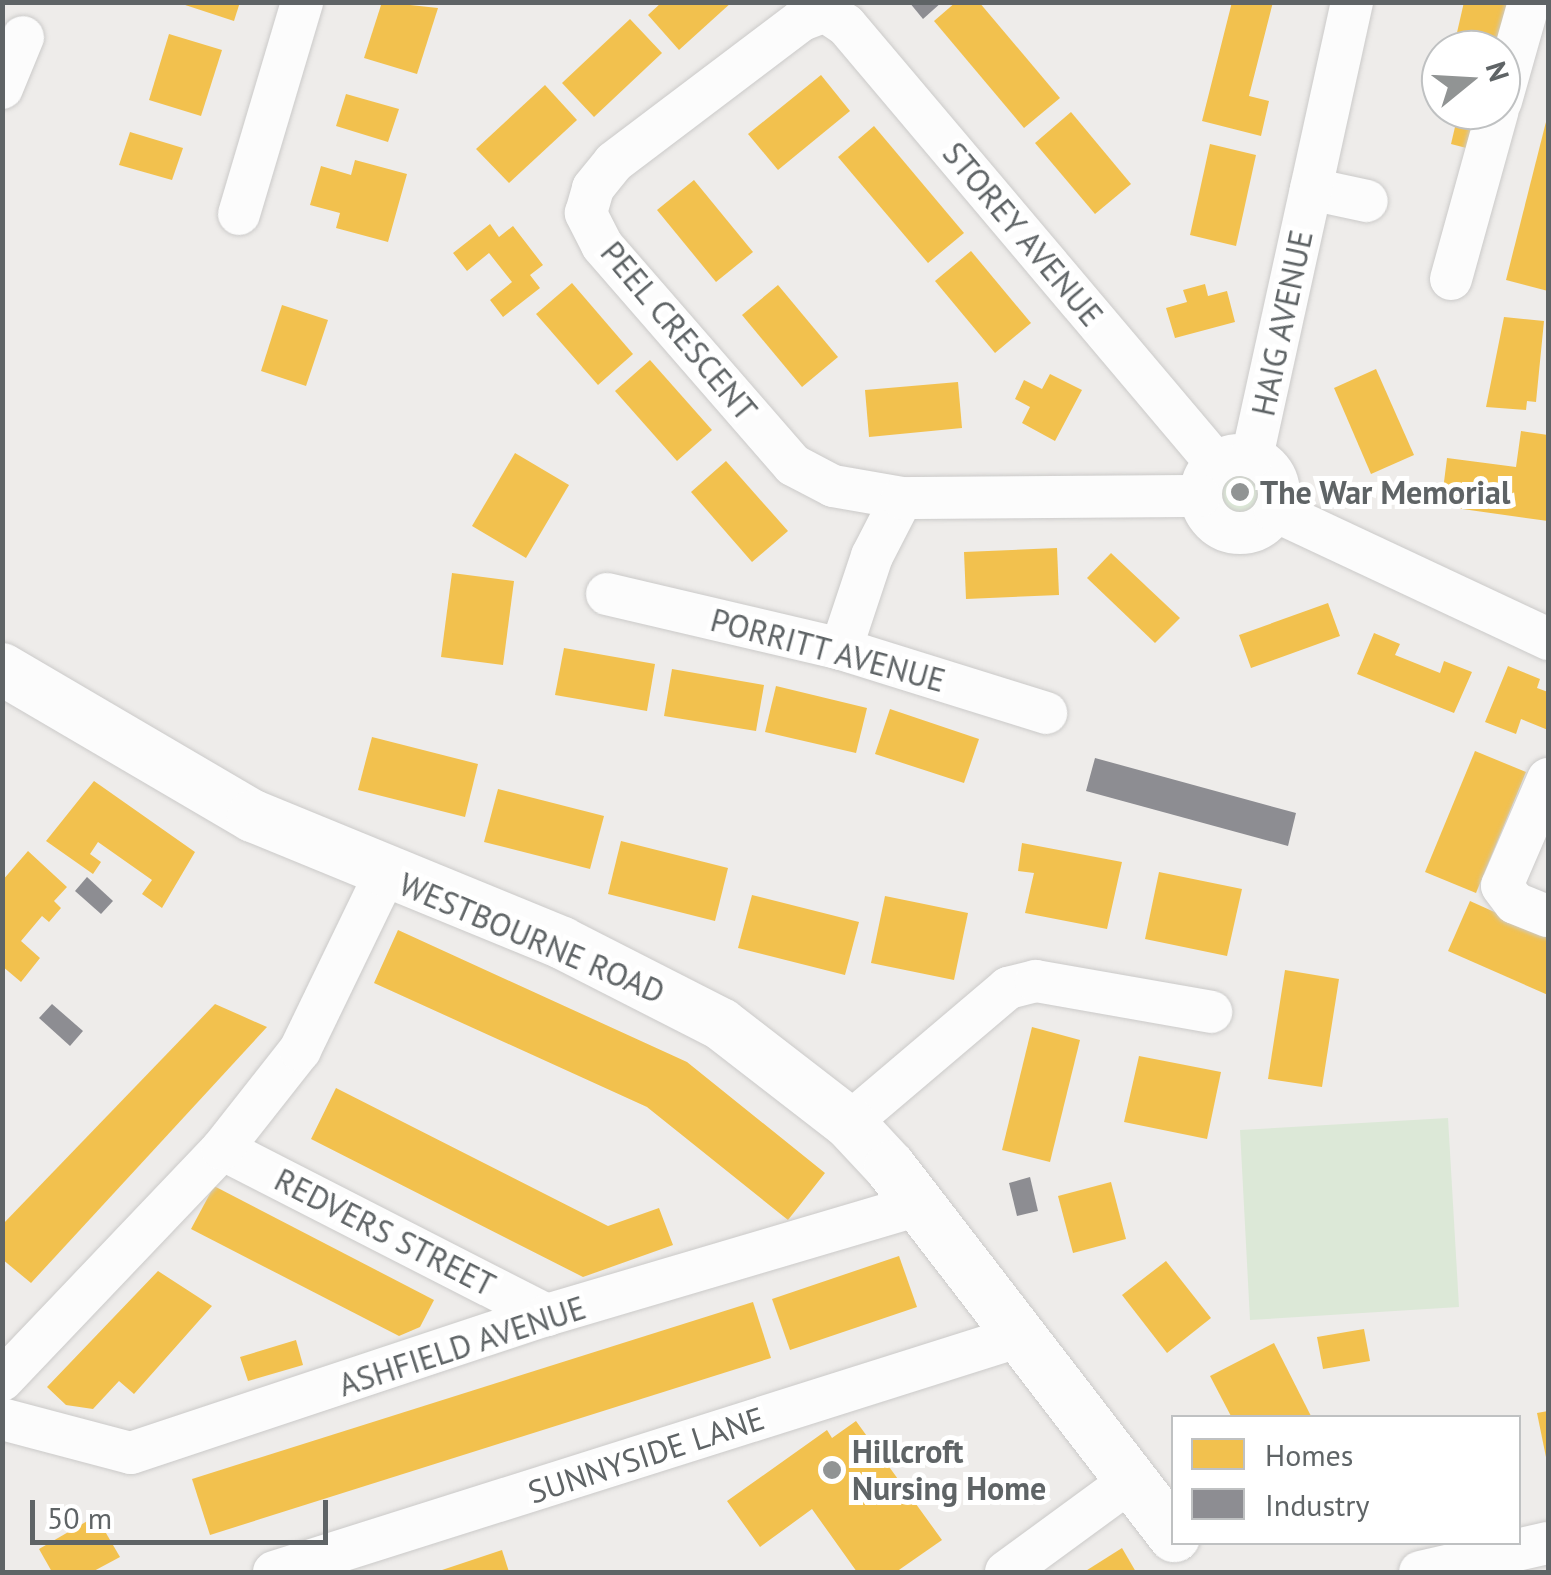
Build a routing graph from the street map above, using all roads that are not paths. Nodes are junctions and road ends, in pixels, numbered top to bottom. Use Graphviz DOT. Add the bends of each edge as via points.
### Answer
graph roads {
  1 [pos="302,2"];
  2 [pos="1352,2"];
  3 [pos="1528,2"];
  4 [pos="825,11"];
  5 [pos="1520,30"];
  6 [pos="23,37"];
  7 [pos="2,88"];
  8 [pos="1492,130"];
  9 [pos="1312,190"];
  10 [pos="1367,201"];
  11 [pos="239,214"];
  12 [pos="1451,279"];
  13 [pos="1223,472"];
  14 [pos="902,498"];
  15 [pos="1276,511"];
  16 [pos="607,594"];
  17 [pos="1548,639"];
  18 [pos="841,648"];
  19 [pos="4,673"];
  20 [pos="1046,712"];
  21 [pos="1548,779"];
  22 [pos="385,874"];
  23 [pos="1548,916"];
  24 [pos="1211,1012"];
  25 [pos="849,1122"];
  26 [pos="222,1149"];
  27 [pos="921,1204"];
  28 [pos="548,1315"];
  29 [pos="1018,1337"];
  30 [pos="2,1380"];
  31 [pos="2,1420"];
  32 [pos="1133,1479"];
  33 [pos="1171,1532"];
  34 [pos="1180,1545"];
  35 [pos="1536,1555"];
  36 [pos="274,1572"];
  37 [pos="1006,1572"];
  38 [pos="1199,1572"];
  39 [pos="1420,1572"];
  1 -- 11 [label="street"];
  2 -- 9 [label="street, HAIG AVENUE"];
  3 -- 5 [label="street"];
  4 -- 13 [label="street, STOREY AVENUE" via="846,25"];
  4 -- 14 [label="street, PEEL CRESCENT" via="802,20 614,162 593,188 586,213 602,245 793,465 834,486"];
  6 -- 7 [label="street"];
  8 -- 12 [label="street"];
  9 -- 10 [label="street, HAIG AVENUE"];
  9 -- 13 [label="street, HAIG AVENUE"];
  13 -- 14 [label="street, PEEL CRESCENT"];
  13 -- 15 [label="street" via="1274,475"];
  13 -- 15 [label="street" via="1210,520 1234,534 1258,529"];
  14 -- 18 [label="street" via="872,556"];
  15 -- 17 [label="street"];
  16 -- 18 [label="street, PORRITT AVENUE"];
  18 -- 20 [label="street, PORRITT AVENUE"];
  19 -- 22 [label="street, WESTBOURNE ROAD" via="253,816"];
  21 -- 23 [label="street" via="1502,886 1516,903"];
  22 -- 25 [label="street, WESTBOURNE ROAD" via="562,943 664,993 720,1024"];
  22 -- 26 [label="street" via="300,1050"];
  24 -- 25 [label="street" via="1036,981 1008,988"];
  25 -- 27 [label="street, WESTBOURNE ROAD"];
  26 -- 28 [label="street, REDVERS STREET"];
  26 -- 30 [label="street"];
  27 -- 28 [label="street, ASHFIELD AVENUE"];
  27 -- 29 [label="street, WESTBOURNE ROAD"];
  28 -- 31 [label="street, ASHFIELD AVENUE" via="131,1453"];
  29 -- 32 [label="street, WESTBOURNE ROAD"];
  29 -- 36 [label="street, SUNNYSIDE LANE"];
  32 -- 33 [label="street, WESTBOURNE ROAD"];
  32 -- 37 [label="street"];
  34 -- 38 [label="street"];
  35 -- 39 [label="street"];
}
